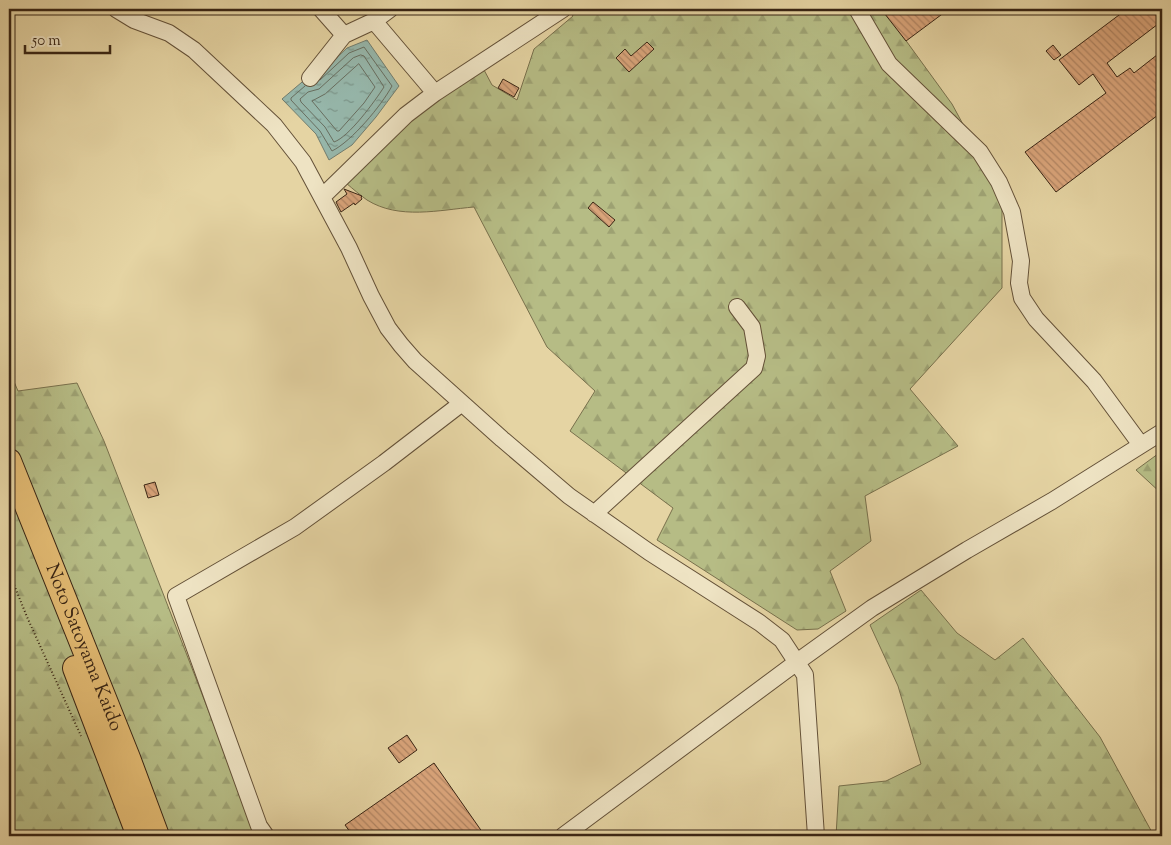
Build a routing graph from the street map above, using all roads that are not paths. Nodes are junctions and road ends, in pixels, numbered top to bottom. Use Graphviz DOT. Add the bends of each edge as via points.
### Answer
graph roads {
  1 [pos="116,9"];
  2 [pos="321,9"];
  3 [pos="390,9"];
  4 [pos="563,9"];
  5 [pos="857,9"];
  6 [pos="374,21"];
  7 [pos="344,36"];
  8 [pos="310,78"];
  9 [pos="435,93"];
  10 [pos="322,197"];
  11 [pos="737,307"];
  12 [pos="462,403"];
  13 [pos="1162,432"];
  14 [pos="1141,445"];
  15 [pos="9,461"];
  16 [pos="9,503"];
  17 [pos="594,514"];
  18 [pos="797,662"];
  19 [pos="139,836"];
  20 [pos="157,836"];
  21 [pos="266,836"];
  22 [pos="562,836"];
  23 [pos="816,836"];
  1 -- 10 [label="street" via="182,41 215,68 274,125 303,162"];
  2 -- 7 [label="street"];
  3 -- 6 [label="street"];
  4 -- 9 [label="street"];
  5 -- 14 [label="street" via="889,64 980,152 999,182 1012,212 1021,261 1019,283 1022,298 1036,319 1094,381"];
  6 -- 7 [label="street"];
  6 -- 9 [label="street"];
  7 -- 8 [label="street"];
  9 -- 10 [label="street" via="406,115"];
  10 -- 12 [label="street" via="388,328 400,345"];
  11 -- 17 [label="street" via="752,327 757,356 754,368"];
  12 -- 17 [label="street"];
  12 -- 21 [label="street" via="294,527 176,596 259,826"];
  13 -- 14 [label="street"];
  14 -- 18 [label="street" via="872,608"];
  15 -- 20 [label="highway, Noto Satoyama Kaido"];
  16 -- 19 [label="highway, Noto Satoyama Kaido"];
  17 -- 18 [label="street" via="760,623 782,640"];
  18 -- 22 [label="street"];
  18 -- 23 [label="street" via="805,675"];
}
